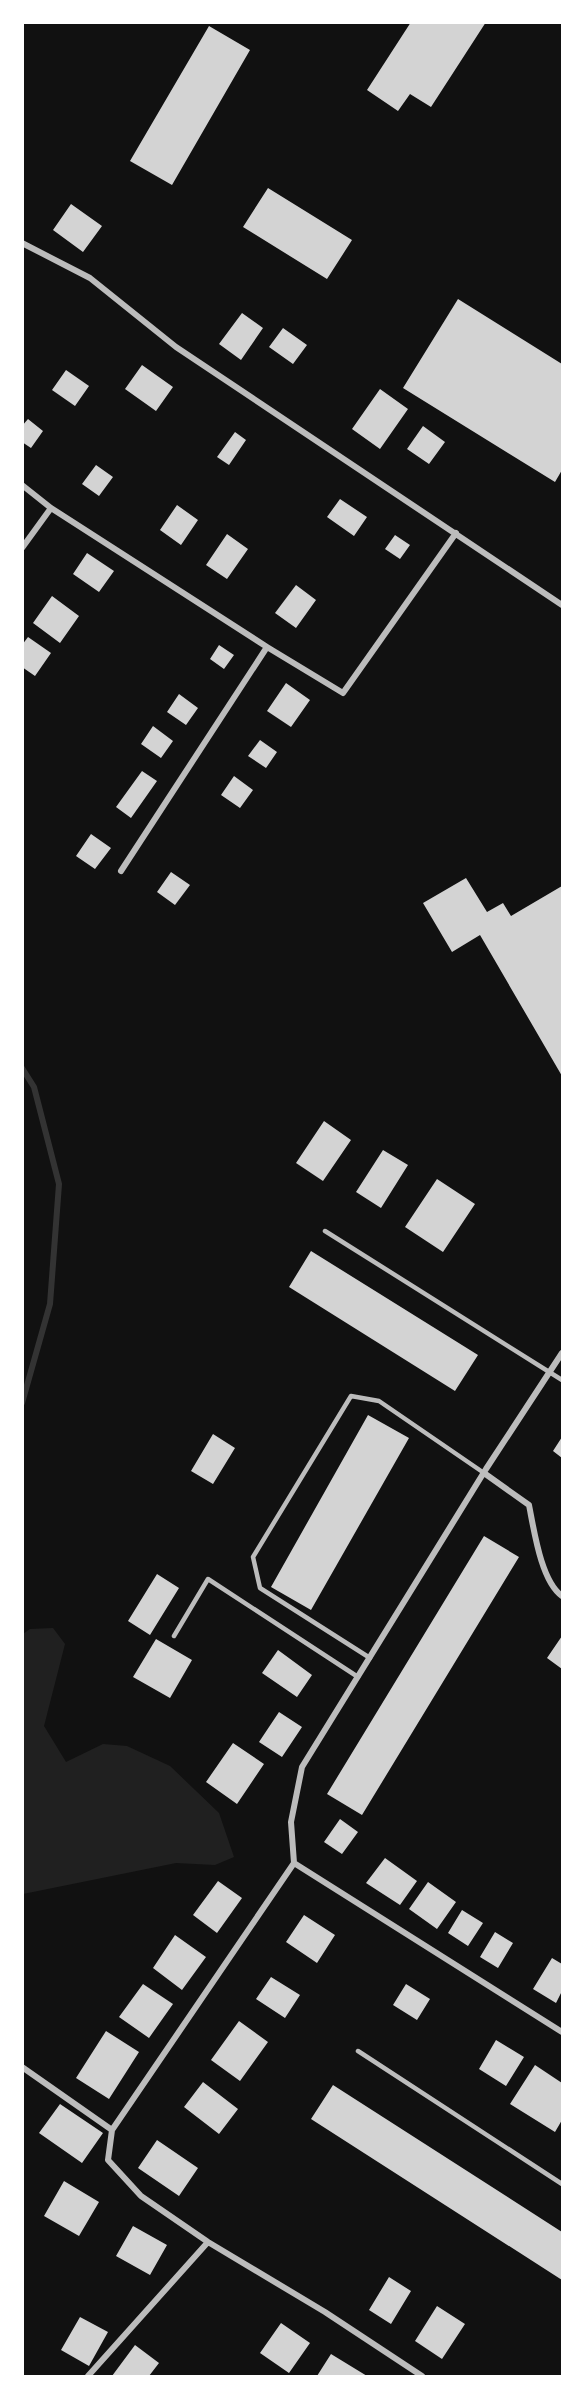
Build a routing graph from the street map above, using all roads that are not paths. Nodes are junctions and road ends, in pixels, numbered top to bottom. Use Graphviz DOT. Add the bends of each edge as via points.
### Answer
graph roads {
  1 [pos="22,243"];
  2 [pos="22,485"];
  3 [pos="51,508"];
  4 [pos="456,533"];
  5 [pos="22,548"];
  6 [pos="562,605"];
  7 [pos="267,647"];
  8 [pos="121,871"];
  9 [pos="325,1231"];
  10 [pos="562,1353"];
  11 [pos="550,1372"];
  12 [pos="562,1380"];
  13 [pos="484,1473"];
  14 [pos="562,1596"];
  15 [pos="174,1636"];
  16 [pos="370,1658"];
  17 [pos="358,1677"];
  18 [pos="294,1863"];
  19 [pos="562,2032"];
  20 [pos="358,2051"];
  21 [pos="22,2067"];
  22 [pos="112,2130"];
  23 [pos="562,2184"];
  24 [pos="208,2242"];
  25 [pos="88,2376"];
  26 [pos="422,2376"];
  1 -- 4 [label="street" via="90,278 176,347"];
  2 -- 3 [label="street"];
  3 -- 5 [label="street"];
  3 -- 7 [label="street"];
  4 -- 6 [label="street"];
  4 -- 7 [label="street" via="343,693"];
  7 -- 8 [label="street"];
  9 -- 11 [label="lane"];
  10 -- 11 [label="street"];
  11 -- 12 [label="lane"];
  11 -- 13 [label="street"];
  13 -- 14 [label="street" via="529,1505 536,1545 554,1590"];
  13 -- 16 [label="street"];
  13 -- 16 [label="lane" via="379,1401 351,1396 253,1557 260,1588"];
  15 -- 17 [label="lane" via="208,1579"];
  16 -- 17 [label="street"];
  17 -- 18 [label="street" via="302,1767 291,1822"];
  18 -- 19 [label="street"];
  18 -- 22 [label="street"];
  20 -- 23 [label="lane"];
  21 -- 22 [label="street"];
  22 -- 24 [label="street" via="108,2160 141,2196"];
  24 -- 25 [label="street"];
  24 -- 26 [label="street"];
}
